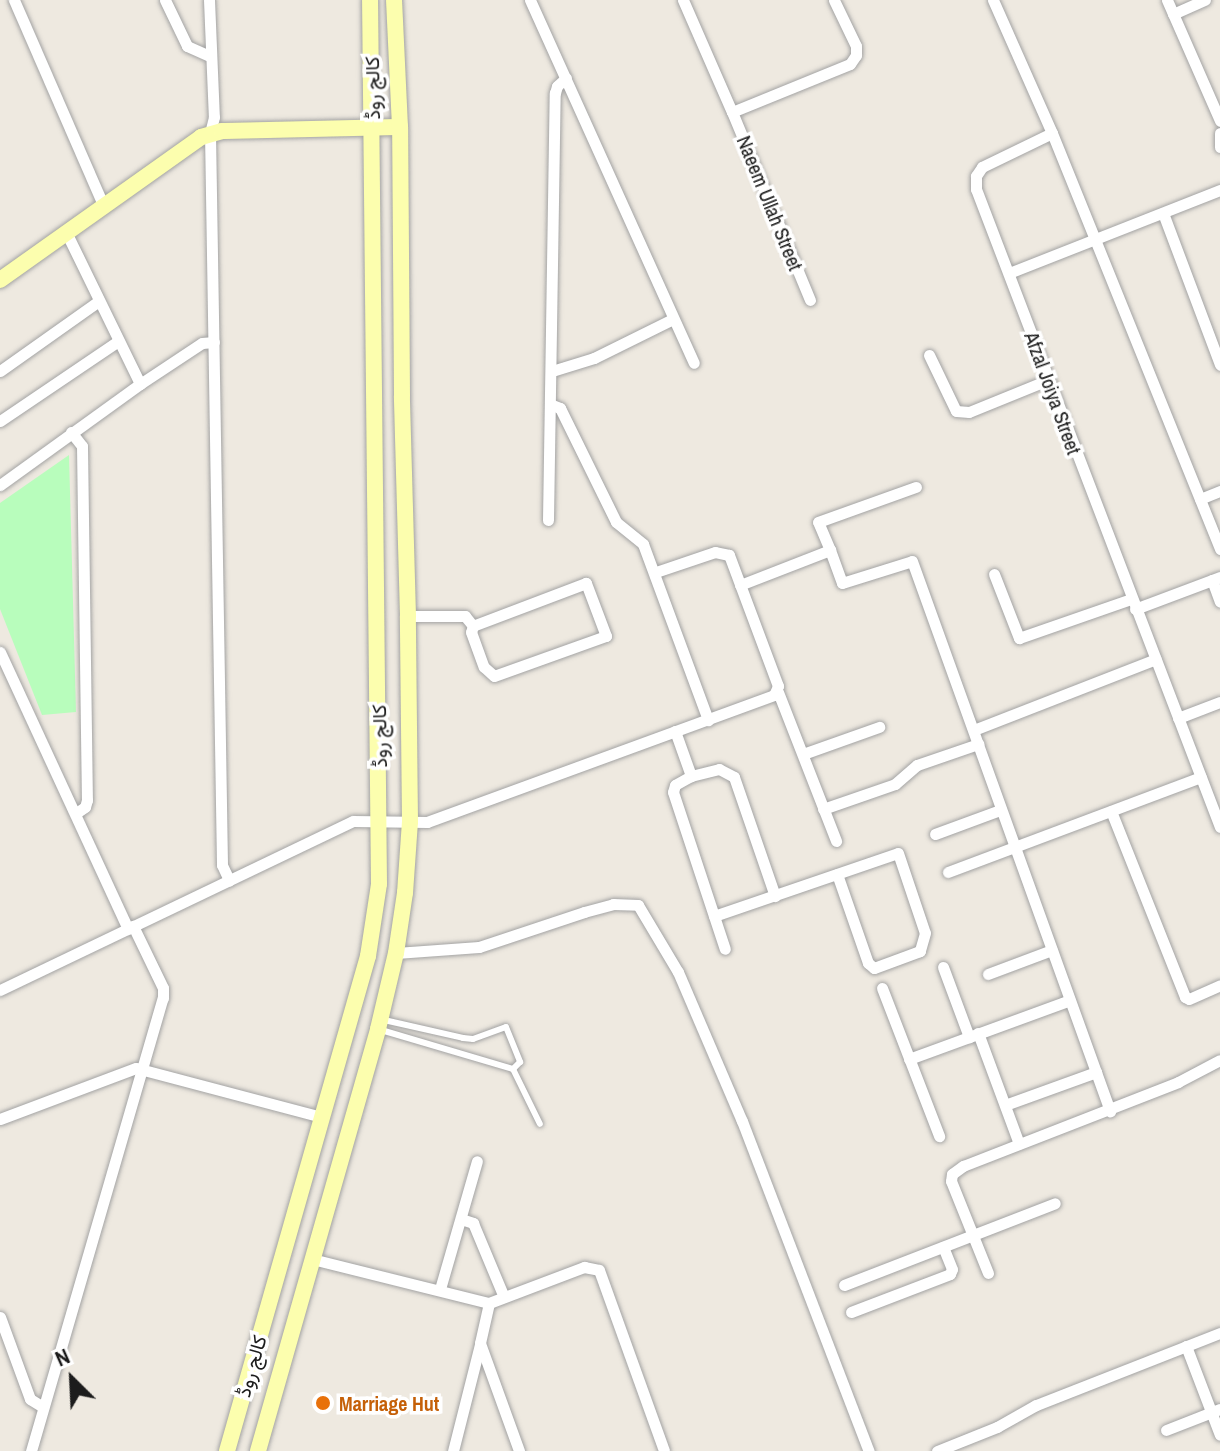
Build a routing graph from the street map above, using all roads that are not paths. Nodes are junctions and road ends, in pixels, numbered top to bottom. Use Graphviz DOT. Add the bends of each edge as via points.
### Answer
graph roads {
  1 [pos="14,0"];
  2 [pos="165,0"];
  3 [pos="209,0"];
  4 [pos="370,0"];
  5 [pos="530,0"];
  6 [pos="683,0"];
  7 [pos="834,0"];
  8 [pos="993,0"];
  9 [pos="1167,0"];
  10 [pos="1205,0"];
  11 [pos="398,2"];
  12 [pos="1173,14"];
  13 [pos="209,56"];
  14 [pos="566,78"];
  15 [pos="732,112"];
  16 [pos="1220,121"];
  17 [pos="400,127"];
  18 [pos="373,128"];
  19 [pos="210,133"];
  20 [pos="1052,133"];
  21 [pos="1220,133"];
  22 [pos="1220,147"];
  23 [pos="1219,196"];
  24 [pos="103,205"];
  25 [pos="1163,213"];
  26 [pos="66,232"];
  27 [pos="1095,237"];
  28 [pos="1009,273"];
  29 [pos="0,280"];
  30 [pos="810,300"];
  31 [pos="99,301"];
  32 [pos="673,319"];
  33 [pos="118,341"];
  34 [pos="214,342"];
  35 [pos="929,355"];
  36 [pos="694,363"];
  37 [pos="1220,365"];
  38 [pos="0,371"];
  39 [pos="552,371"];
  40 [pos="1048,380"];
  41 [pos="140,384"];
  42 [pos="550,404"];
  43 [pos="0,421"];
  44 [pos="71,432"];
  45 [pos="0,485"];
  46 [pos="916,487"];
  47 [pos="1220,491"];
  48 [pos="1200,499"];
  49 [pos="548,520"];
  50 [pos="1220,549"];
  51 [pos="830,550"];
  52 [pos="656,572"];
  53 [pos="994,574"];
  54 [pos="1216,579"];
  55 [pos="740,585"];
  56 [pos="1220,602"];
  57 [pos="1133,604"];
  58 [pos="408,616"];
  59 [pos="473,626"];
  60 [pos="0,652"];
  61 [pos="1156,659"];
  62 [pos="778,692"];
  63 [pos="1220,702"];
  64 [pos="1178,718"];
  65 [pos="708,720"];
  66 [pos="879,727"];
  67 [pos="974,730"];
  68 [pos="675,731"];
  69 [pos="978,744"];
  70 [pos="803,754"];
  71 [pos="691,776"];
  72 [pos="1201,777"];
  73 [pos="823,809"];
  74 [pos="1000,810"];
  75 [pos="1111,811"];
  76 [pos="76,813"];
  77 [pos="380,822"];
  78 [pos="410,822"];
  79 [pos="1220,827"];
  80 [pos="935,834"];
  81 [pos="836,841"];
  82 [pos="1013,847"];
  83 [pos="948,872"];
  84 [pos="837,874"];
  85 [pos="229,880"];
  86 [pos="775,896"];
  87 [pos="714,916"];
  88 [pos="130,928"];
  89 [pos="725,949"];
  90 [pos="1052,950"];
  91 [pos="396,953"];
  92 [pos="943,967"];
  93 [pos="988,974"];
  94 [pos="1220,985"];
  95 [pos="882,988"];
  96 [pos="0,990"];
  97 [pos="1070,1000"];
  98 [pos="379,1024"];
  99 [pos="974,1035"];
  100 [pos="909,1059"];
  101 [pos="1220,1060"];
  102 [pos="145,1068"];
  103 [pos="513,1069"];
  104 [pos="1096,1072"];
  105 [pos="1005,1105"];
  106 [pos="1110,1111"];
  107 [pos="321,1117"];
  108 [pos="0,1119"];
  109 [pos="540,1124"];
  110 [pos="939,1136"];
  111 [pos="313,1142"];
  112 [pos="1019,1144"];
  113 [pos="342,1150"];
  114 [pos="477,1161"];
  115 [pos="1055,1203"];
  116 [pos="461,1219"];
  117 [pos="973,1235"];
  118 [pos="943,1247"];
  119 [pos="312,1259"];
  120 [pos="988,1273"];
  121 [pos="844,1285"];
  122 [pos="440,1289"];
  123 [pos="504,1297"];
  124 [pos="489,1303"];
  125 [pos="851,1312"];
  126 [pos="0,1317"];
  127 [pos="1220,1333"];
  128 [pos="480,1343"];
  129 [pos="1186,1346"];
  130 [pos="43,1407"];
  131 [pos="1216,1410"];
  132 [pos="1166,1430"];
  133 [pos="1220,1435"];
  134 [pos="31,1451"];
  135 [pos="227,1451"];
  136 [pos="258,1451"];
  137 [pos="453,1451"];
  138 [pos="519,1451"];
  139 [pos="664,1451"];
  140 [pos="869,1451"];
  141 [pos="937,1451"];
  1 -- 24 [label="street"];
  2 -- 13 [label="street" via="187,46"];
  3 -- 13 [label="street"];
  4 -- 18 [label="main road, کالج روڈ"];
  5 -- 14 [label="street"];
  6 -- 15 [label="street"];
  7 -- 15 [label="street, Naeem Ullah Street" via="856,46 850,64"];
  8 -- 20 [label="street"];
  9 -- 12 [label="street"];
  10 -- 12 [label="street"];
  11 -- 17 [label="main road, کالج روڈ"];
  12 -- 16 [label="street"];
  13 -- 19 [label="street" via="214,117"];
  14 -- 32 [label="street"];
  14 -- 39 [label="street" via="555,93"];
  15 -- 30 [label="street, Naeem Ullah Street"];
  17 -- 18 [label="main road"];
  17 -- 58 [label="main road, کالج روڈ"];
  18 -- 19 [label="main road"];
  18 -- 77 [label="main road, کالج روڈ"];
  19 -- 24 [label="main road"];
  19 -- 34 [label="street"];
  20 -- 27 [label="street"];
  20 -- 28 [label="street, Afzal Joiya Street" via="982,167 976,176 976,189"];
  21 -- 22 [label="street"];
  23 -- 25 [label="street"];
  24 -- 26 [label="main road"];
  25 -- 27 [label="street"];
  25 -- 37 [label="street"];
  26 -- 29 [label="main road"];
  26 -- 31 [label="street"];
  27 -- 28 [label="street"];
  27 -- 48 [label="street"];
  28 -- 40 [label="street, Afzal Joiya Street"];
  31 -- 33 [label="street"];
  31 -- 38 [label="street"];
  32 -- 36 [label="street"];
  32 -- 39 [label="street" via="594,358"];
  33 -- 41 [label="street"];
  33 -- 43 [label="street"];
  34 -- 41 [label="street" via="202,343"];
  34 -- 85 [label="street" via="222,865"];
  35 -- 40 [label="street" via="956,411 969,412"];
  39 -- 42 [label="street"];
  40 -- 57 [label="street, Afzal Joiya Street"];
  41 -- 44 [label="street"];
  42 -- 49 [label="street"];
  42 -- 52 [label="street" via="560,408 616,522 643,544"];
  44 -- 45 [label="street"];
  44 -- 76 [label="street" via="82,446 87,800"];
  46 -- 51 [label="street" via="818,522"];
  47 -- 48 [label="street"];
  48 -- 50 [label="street"];
  51 -- 55 [label="street"];
  51 -- 67 [label="street" via="842,583 912,561"];
  52 -- 55 [label="street" via="720,551 729,555"];
  52 -- 65 [label="street"];
  53 -- 57 [label="street" via="1019,638"];
  54 -- 56 [label="street"];
  54 -- 57 [label="street"];
  55 -- 62 [label="street"];
  57 -- 61 [label="street, Afzal Joiya Street"];
  58 -- 59 [label="street" via="461,614"];
  58 -- 78 [label="main road, کالج روڈ"];
  59 -- 59 [label="street" via="484,667 494,676 606,636 586,583"];
  60 -- 76 [label="street"];
  61 -- 64 [label="street, Afzal Joiya Street"];
  61 -- 67 [label="street"];
  62 -- 65 [label="street"];
  62 -- 70 [label="street"];
  63 -- 64 [label="street"];
  64 -- 72 [label="street, Afzal Joiya Street"];
  65 -- 68 [label="street"];
  66 -- 70 [label="street"];
  67 -- 69 [label="street"];
  68 -- 71 [label="street"];
  68 -- 78 [label="street" via="427,822"];
  69 -- 73 [label="street" via="917,765 895,784"];
  69 -- 74 [label="street"];
  70 -- 73 [label="street"];
  71 -- 86 [label="street" via="719,769 734,777"];
  71 -- 87 [label="street" via="673,792"];
  72 -- 75 [label="street"];
  72 -- 79 [label="street, Afzal Joiya Street"];
  73 -- 81 [label="street"];
  74 -- 80 [label="street"];
  74 -- 82 [label="street"];
  75 -- 82 [label="street"];
  75 -- 94 [label="street" via="1185,997"];
  76 -- 88 [label="street"];
  77 -- 78 [label="street"];
  77 -- 85 [label="street" via="353,821"];
  77 -- 107 [label="main road, کالج روڈ" via="372,939"];
  78 -- 91 [label="main road, کالج روڈ"];
  82 -- 83 [label="street"];
  82 -- 90 [label="street"];
  84 -- 84 [label="street" via="868,963 874,968 920,951 925,933 898,853"];
  84 -- 86 [label="street"];
  85 -- 88 [label="street"];
  86 -- 87 [label="street"];
  87 -- 89 [label="street"];
  88 -- 96 [label="street"];
  88 -- 102 [label="street" via="163,988"];
  90 -- 93 [label="street"];
  90 -- 97 [label="street"];
  91 -- 98 [label="main road, کالج روڈ"];
  91 -- 140 [label="street" via="479,947 598,908 638,905 648,915 742,1121"];
  92 -- 99 [label="street"];
  95 -- 100 [label="street"];
  97 -- 99 [label="street"];
  97 -- 104 [label="street"];
  98 -- 103 [label="lane"];
  98 -- 103 [label="lane" via="473,1039 506,1027 520,1062"];
  98 -- 113 [label="main road, کالج روڈ"];
  99 -- 100 [label="street"];
  99 -- 105 [label="street"];
  100 -- 110 [label="street"];
  101 -- 106 [label="street"];
  102 -- 107 [label="street"];
  102 -- 108 [label="street"];
  102 -- 130 [label="street"];
  103 -- 109 [label="lane"];
  104 -- 105 [label="street"];
  104 -- 106 [label="street"];
  105 -- 112 [label="street"];
  106 -- 112 [label="street"];
  107 -- 111 [label="main road, کالج روڈ"];
  111 -- 113 [label="main road"];
  111 -- 135 [label="main road, کالج روڈ"];
  112 -- 117 [label="street" via="952,1174"];
  113 -- 119 [label="main road, کالج روڈ"];
  114 -- 116 [label="street"];
  115 -- 117 [label="street"];
  116 -- 122 [label="street"];
  116 -- 123 [label="street" via="473,1223"];
  117 -- 118 [label="street"];
  117 -- 120 [label="street"];
  118 -- 121 [label="street"];
  118 -- 125 [label="street" via="950,1274"];
  119 -- 122 [label="street"];
  119 -- 136 [label="main road, کالج روڈ"];
  122 -- 124 [label="street"];
  123 -- 124 [label="street"];
  123 -- 139 [label="street" via="584,1267 599,1270"];
  124 -- 128 [label="street"];
  126 -- 130 [label="street" via="30,1399"];
  127 -- 129 [label="street"];
  128 -- 137 [label="street"];
  128 -- 138 [label="street"];
  129 -- 131 [label="street"];
  129 -- 141 [label="street"];
  130 -- 134 [label="street"];
  131 -- 132 [label="street"];
  131 -- 133 [label="street"];
}
